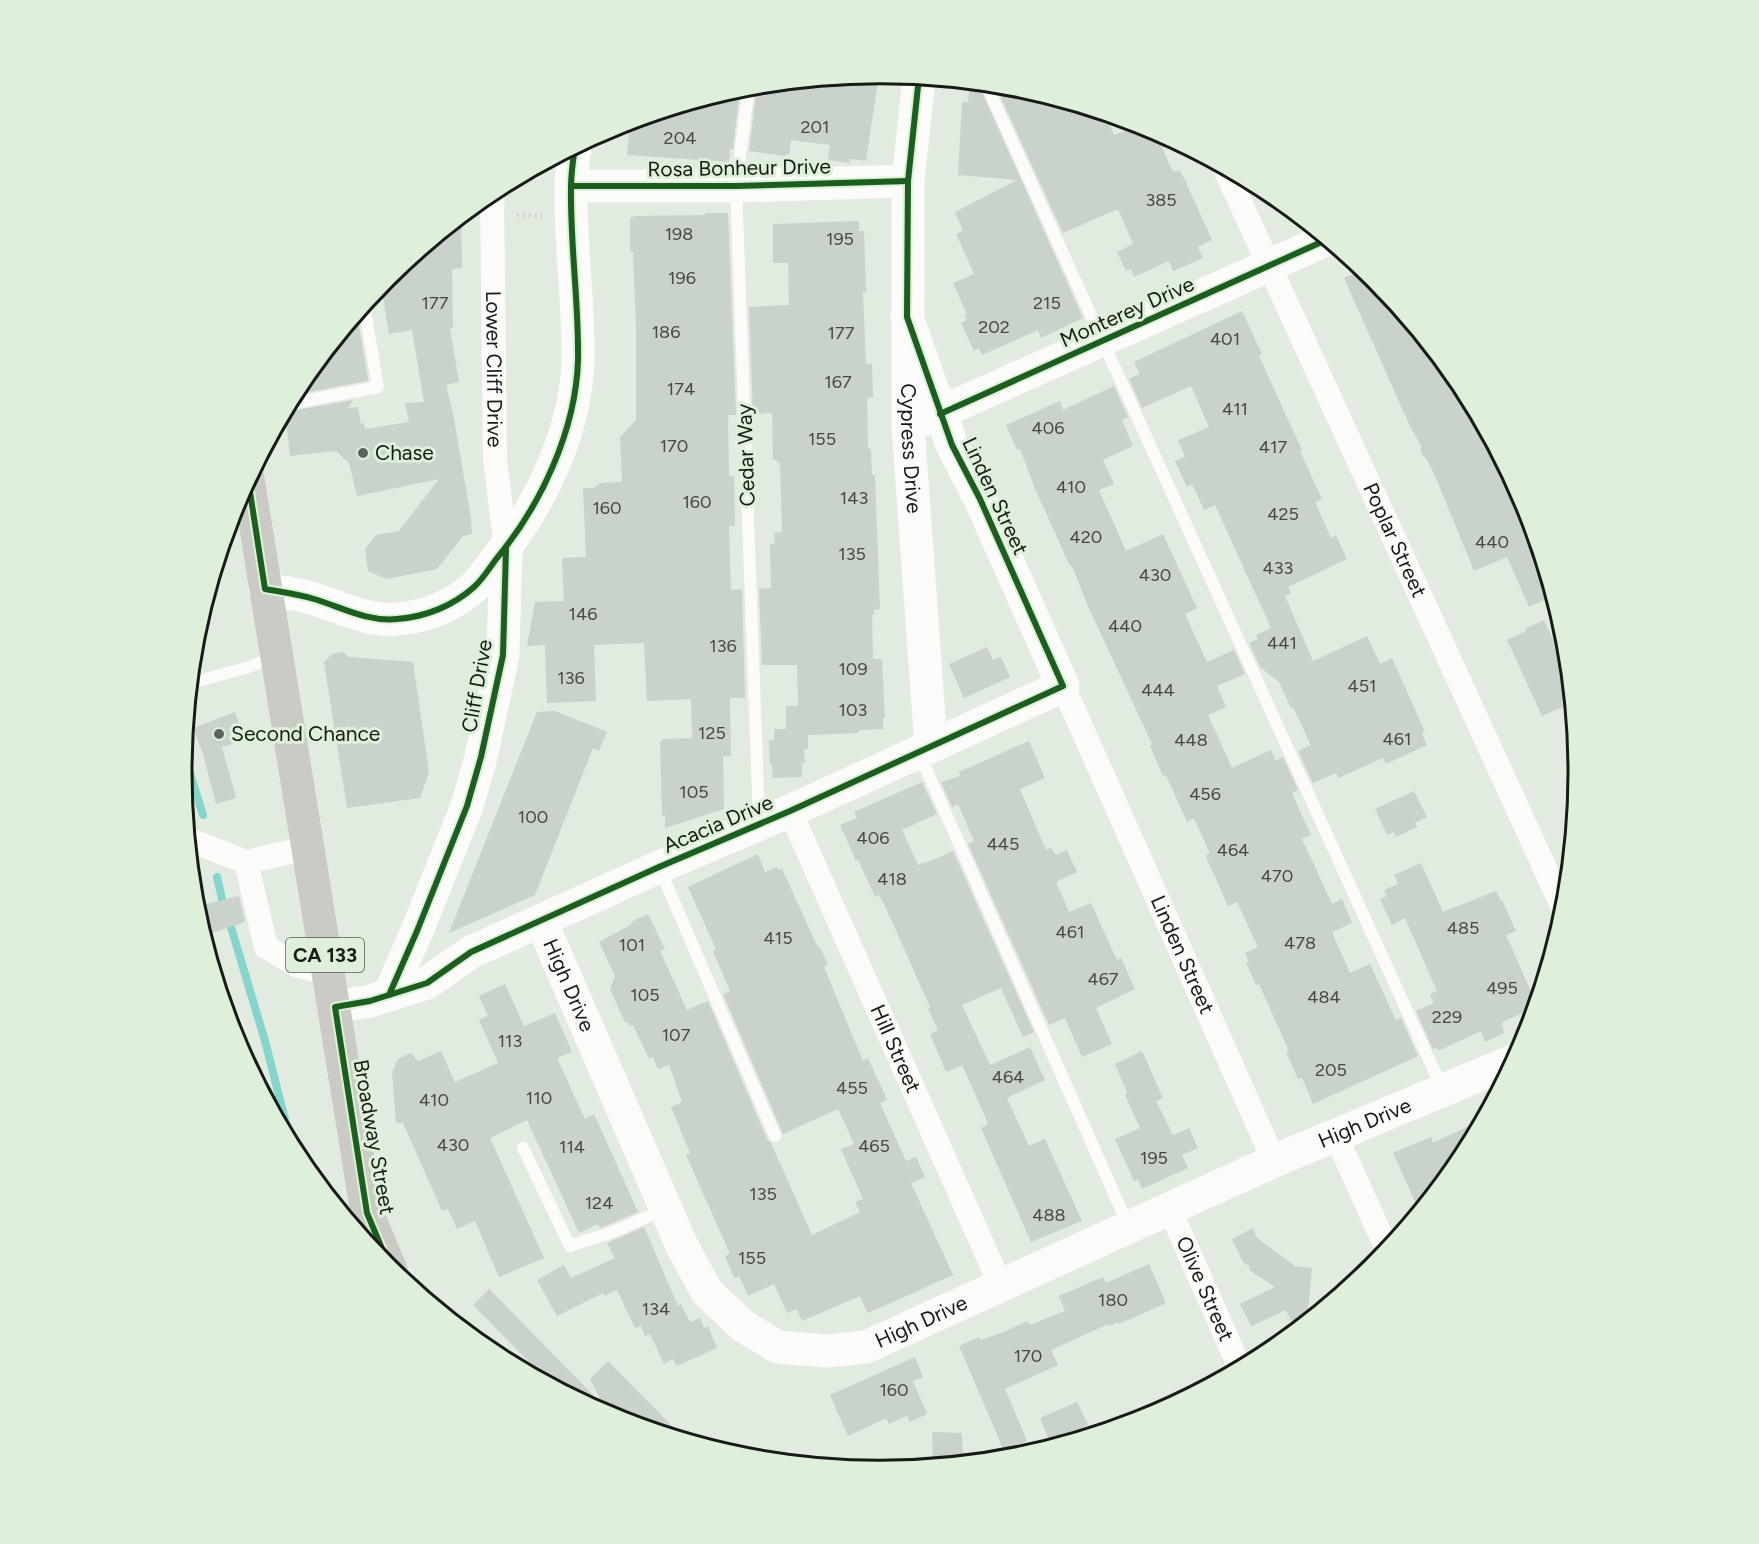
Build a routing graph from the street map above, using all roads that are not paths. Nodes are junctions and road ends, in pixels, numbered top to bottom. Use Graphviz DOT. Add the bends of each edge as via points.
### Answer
graph roads {
  1 [pos="918,85"];
  2 [pos="990,93"];
  3 [pos="748,97"];
  4 [pos="574,155"];
  5 [pos="1230,180"];
  6 [pos="908,181"];
  7 [pos="571,186"];
  8 [pos="736,186"];
  9 [pos="492,204"];
  10 [pos="1319,243"];
  11 [pos="1269,265"];
  12 [pos="366,314"];
  13 [pos="907,317"];
  14 [pos="1103,341"];
  15 [pos="300,402"];
  16 [pos="940,414"];
  17 [pos="908,426"];
  18 [pos="250,494"];
  19 [pos="506,548"];
  20 [pos="265,589"];
  21 [pos="276,657"];
  22 [pos="197,680"];
  23 [pos="1063,686"];
  24 [pos="925,749"];
  25 [pos="790,811"];
  26 [pos="759,824"];
  27 [pos="195,843"];
  28 [pos="307,848"];
  29 [pos="246,862"];
  30 [pos="659,867"];
  31 [pos="1556,893"];
  32 [pos="541,921"];
  33 [pos="417,931"];
  34 [pos="471,952"];
  35 [pos="328,974"];
  36 [pos="427,982"];
  37 [pos="389,995"];
  38 [pos="335,1007"];
  39 [pos="1501,1066"];
  40 [pos="1444,1090"];
  41 [pos="775,1136"];
  42 [pos="1336,1136"];
  43 [pos="523,1148"];
  44 [pos="1274,1161"];
  45 [pos="666,1209"];
  46 [pos="1170,1210"];
  47 [pos="1130,1228"];
  48 [pos="1383,1240"];
  49 [pos="380,1245"];
  50 [pos="1000,1284"];
  51 [pos="1236,1360"];
  1 -- 6 [label="street, Cypress Drive"];
  2 -- 14 [label="lane"];
  3 -- 8 [label="lane, Cedar Way"];
  4 -- 7 [label="street, Cliff Drive"];
  5 -- 11 [label="street, Poplar Street"];
  6 -- 8 [label="street, Rosa Bonheur Drive"];
  6 -- 13 [label="street, Cypress Drive"];
  7 -- 8 [label="street, Rosa Bonheur Drive"];
  7 -- 19 [label="street, Cliff Drive" via="578,360 573,403 561,447"];
  8 -- 26 [label="lane, Cedar Way"];
  9 -- 19 [label="street, Lower Cliff Drive" via="495,460"];
  10 -- 11 [label="street, Monterey Drive"];
  11 -- 14 [label="street, Monterey Drive"];
  11 -- 31 [label="street, Poplar Street"];
  12 -- 15 [label="lane" via="378,387"];
  13 -- 16 [label="street, Linden Street"];
  13 -- 17 [label="street, Cypress Drive"];
  14 -- 16 [label="street, Monterey Drive"];
  14 -- 40 [label="lane"];
  16 -- 17 [label="street, Monterey Drive"];
  16 -- 23 [label="street, Linden Street"];
  17 -- 24 [label="street, Cypress Drive"];
  18 -- 20 [label="main road, Broadway Street / CA 133"];
  19 -- 20 [label="street" via="475,586 436,611 414,618 366,618 312,598"];
  19 -- 33 [label="street, Cliff Drive" via="503,655 481,757 467,806"];
  20 -- 21 [label="main road, Broadway Street / CA 133"];
  21 -- 22 [label="lane"];
  21 -- 28 [label="main road, Broadway Street / CA 133"];
  23 -- 24 [label="street, Acacia Drive"];
  23 -- 44 [label="street, Linden Street"];
  24 -- 25 [label="street, Acacia Drive"];
  24 -- 47 [label="lane"];
  25 -- 26 [label="street, Acacia Drive"];
  25 -- 50 [label="street, Hill Street"];
  26 -- 30 [label="street, Acacia Drive"];
  27 -- 29 [label="street"];
  28 -- 29 [label="street"];
  28 -- 35 [label="main road, Broadway Street / CA 133"];
  29 -- 35 [label="street" via="266,947 298,966"];
  30 -- 32 [label="street, Acacia Drive"];
  30 -- 41 [label="lane"];
  32 -- 34 [label="street, Acacia Drive"];
  32 -- 45 [label="street, High Drive"];
  33 -- 34 [label="street" via="444,948"];
  33 -- 36 [label="street"];
  33 -- 37 [label="street, Cliff Drive"];
  34 -- 36 [label="street, Acacia Drive"];
  35 -- 38 [label="main road, Broadway Street / CA 133"];
  36 -- 37 [label="street, Acacia Drive"];
  37 -- 38 [label="street"];
  38 -- 49 [label="main road, Broadway Street / CA 133" via="367,1214"];
  39 -- 40 [label="street, High Drive"];
  40 -- 42 [label="street, High Drive"];
  42 -- 44 [label="street, High Drive"];
  42 -- 48 [label="street"];
  43 -- 45 [label="lane" via="570,1246"];
  44 -- 46 [label="street, High Drive"];
  45 -- 50 [label="street, High Drive" via="707,1292 743,1326 778,1347 827,1351 866,1347"];
  46 -- 47 [label="street, High Drive"];
  46 -- 51 [label="street, Olive Street"];
  47 -- 50 [label="street, High Drive"];
}
